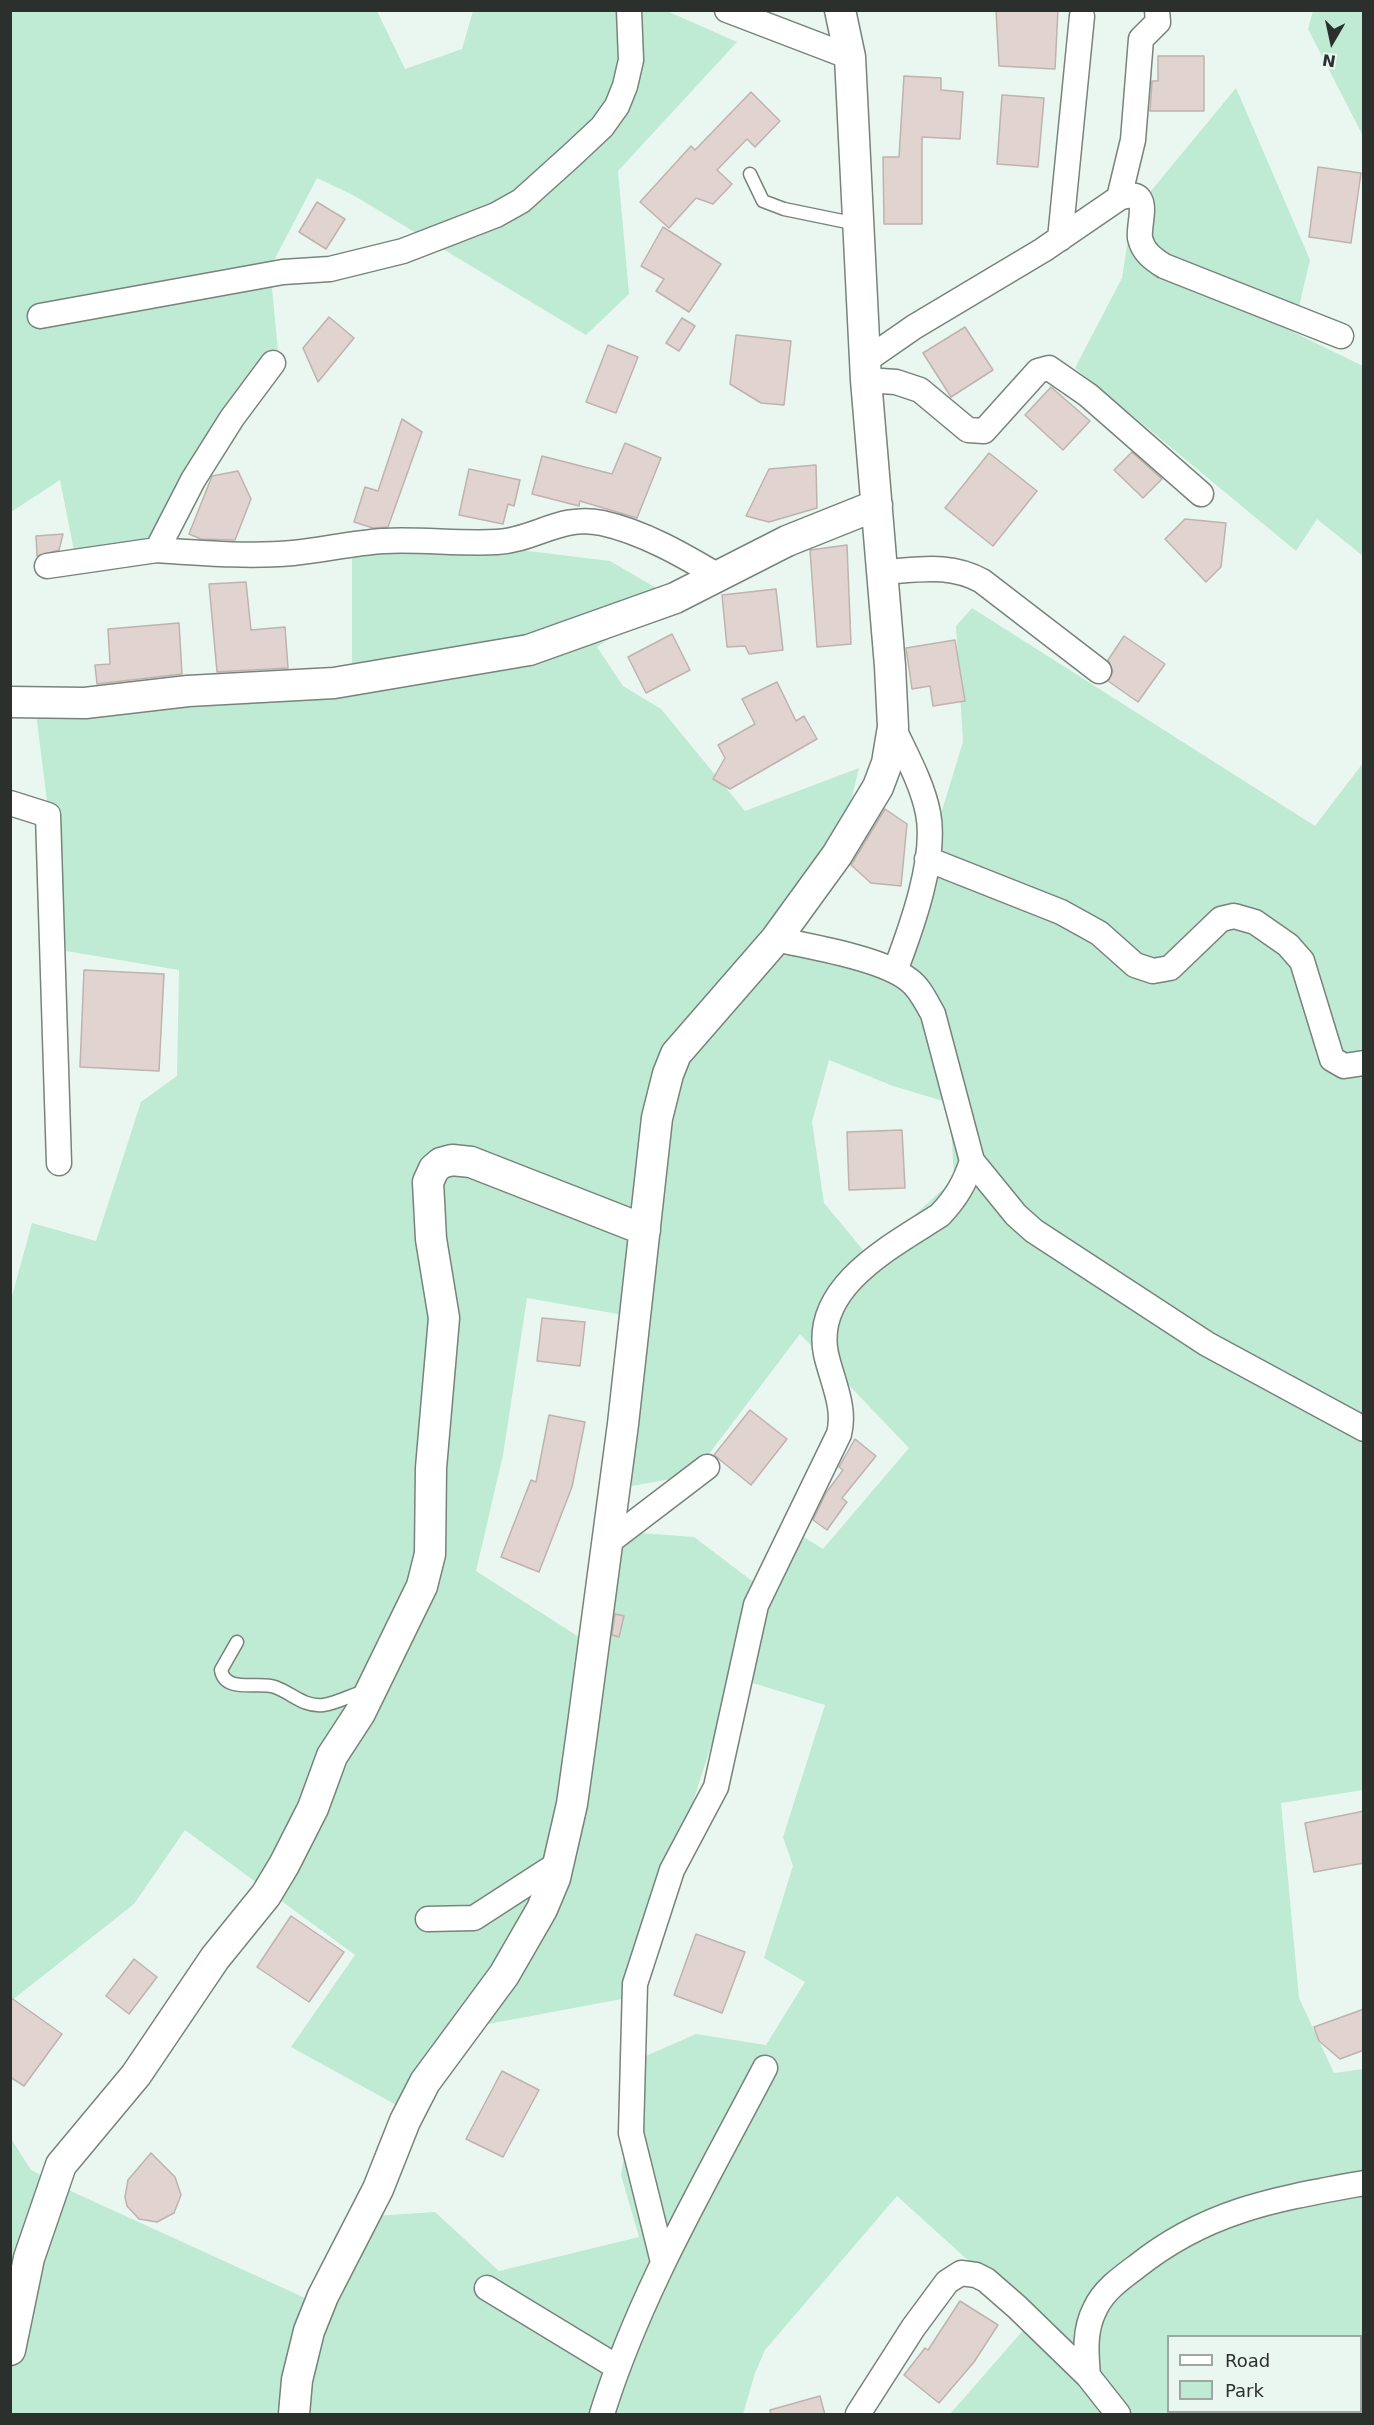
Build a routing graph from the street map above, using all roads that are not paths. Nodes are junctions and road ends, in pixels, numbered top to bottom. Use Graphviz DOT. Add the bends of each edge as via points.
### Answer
graph roads {
  1 [pos="629,10"];
  2 [pos="728,10"];
  3 [pos="840,10"];
  4 [pos="1157,10"];
  5 [pos="1082,16"];
  6 [pos="850,57"];
  7 [pos="750,174"];
  8 [pos="1119,198"];
  9 [pos="858,224"];
  10 [pos="1060,239"];
  11 [pos="40,316"];
  12 [pos="1341,336"];
  13 [pos="273,363"];
  14 [pos="866,371"];
  15 [pos="1201,494"];
  16 [pos="877,505"];
  17 [pos="157,550"];
  18 [pos="47,566"];
  19 [pos="882,572"];
  20 [pos="718,576"];
  21 [pos="1099,670"];
  22 [pos="10,702"];
  23 [pos="893,727"];
  24 [pos="10,803"];
  25 [pos="927,859"];
  26 [pos="776,939"];
  27 [pos="895,971"];
  28 [pos="1364,1063"];
  29 [pos="972,1161"];
  30 [pos="59,1163"];
  31 [pos="645,1230"];
  32 [pos="1364,1429"];
  33 [pos="707,1467"];
  34 [pos="606,1544"];
  35 [pos="237,1642"];
  36 [pos="372,1689"];
  37 [pos="559,1863"];
  38 [pos="428,1919"];
  39 [pos="765,2068"];
  40 [pos="1364,2183"];
  41 [pos="663,2262"];
  42 [pos="487,2288"];
  43 [pos="10,2350"];
  44 [pos="617,2367"];
  45 [pos="1088,2376"];
  46 [pos="291,2410"];
  47 [pos="602,2415"];
  48 [pos="858,2415"];
  49 [pos="1118,2415"];
  1 -- 11 [label="street" via="631,60 617,106 602,127 571,156 521,201 496,215 403,251 330,269 284,272"];
  2 -- 6 [label="street"];
  3 -- 6 [label="street"];
  4 -- 8 [label="street" via="1158,22 1141,39 1133,140"];
  5 -- 10 [label="street"];
  6 -- 9 [label="street"];
  7 -- 9 [label="lane" via="763,201"];
  8 -- 10 [label="street"];
  8 -- 12 [label="street" via="1129,194 1141,202 1140,238 1147,254 1164,267"];
  9 -- 14 [label="street"];
  10 -- 14 [label="street" via="914,327"];
  13 -- 17 [label="street" via="192,480"];
  14 -- 15 [label="street" via="920,390 976,432 984,431 1038,371 1049,368 1088,395"];
  14 -- 16 [label="street"];
  16 -- 19 [label="street"];
  16 -- 20 [label="street" via="788,541"];
  17 -- 18 [label="street"];
  17 -- 20 [label="street" via="257,554 294,553 351,543 500,542 569,521 584,521 648,539"];
  19 -- 21 [label="street" via="946,568 963,571 982,581"];
  19 -- 23 [label="street"];
  20 -- 22 [label="street" via="675,598 529,650 478,660 334,683 85,703"];
  23 -- 25 [label="street" via="921,788 928,815"];
  23 -- 26 [label="street" via="878,787 837,855"];
  24 -- 30 [label="street" via="48,815"];
  25 -- 27 [label="street"];
  25 -- 28 [label="street" via="1061,912 1099,933 1135,965 1153,971 1170,968 1221,919 1234,916 1255,922 1288,945 1302,961 1332,1059 1344,1066"];
  26 -- 27 [label="street"];
  26 -- 31 [label="street" via="676,1054 657,1118"];
  27 -- 29 [label="street" via="909,980 933,1014"];
  29 -- 32 [label="street" via="1034,1231 1207,1344"];
  29 -- 41 [label="street" via="962,1189 950,1205 864,1268 841,1293 830,1314 824,1334 825,1352 842,1415 839,1434 756,1605 716,1787 672,1870 635,1984 630,2133"];
  31 -- 34 [label="street"];
  31 -- 36 [label="street" via="471,1162 441,1163 430,1175 428,1207 444,1318 432,1457 430,1554 422,1586"];
  33 -- 34 [label="street"];
  34 -- 37 [label="street" via="572,1804"];
  35 -- 36 [label="lane" via="220,1670 226,1680 237,1684 273,1686 302,1702 322,1705"];
  36 -- 43 [label="street" via="333,1756 313,1808 266,1895 215,1958 136,2075 61,2165 29,2258"];
  37 -- 38 [label="street" via="474,1918"];
  37 -- 46 [label="street" via="542,1909 504,1976 425,2082 405,2121 378,2189 309,2331"];
  39 -- 41 [label="street"];
  40 -- 45 [label="street" via="1252,2205 1199,2225 1154,2252 1117,2282 1095,2308 1088,2329"];
  41 -- 44 [label="street"];
  42 -- 44 [label="street"];
  44 -- 47 [label="street"];
  45 -- 48 [label="street" via="986,2280 962,2273 947,2282 913,2328"];
  45 -- 49 [label="street"];
}
